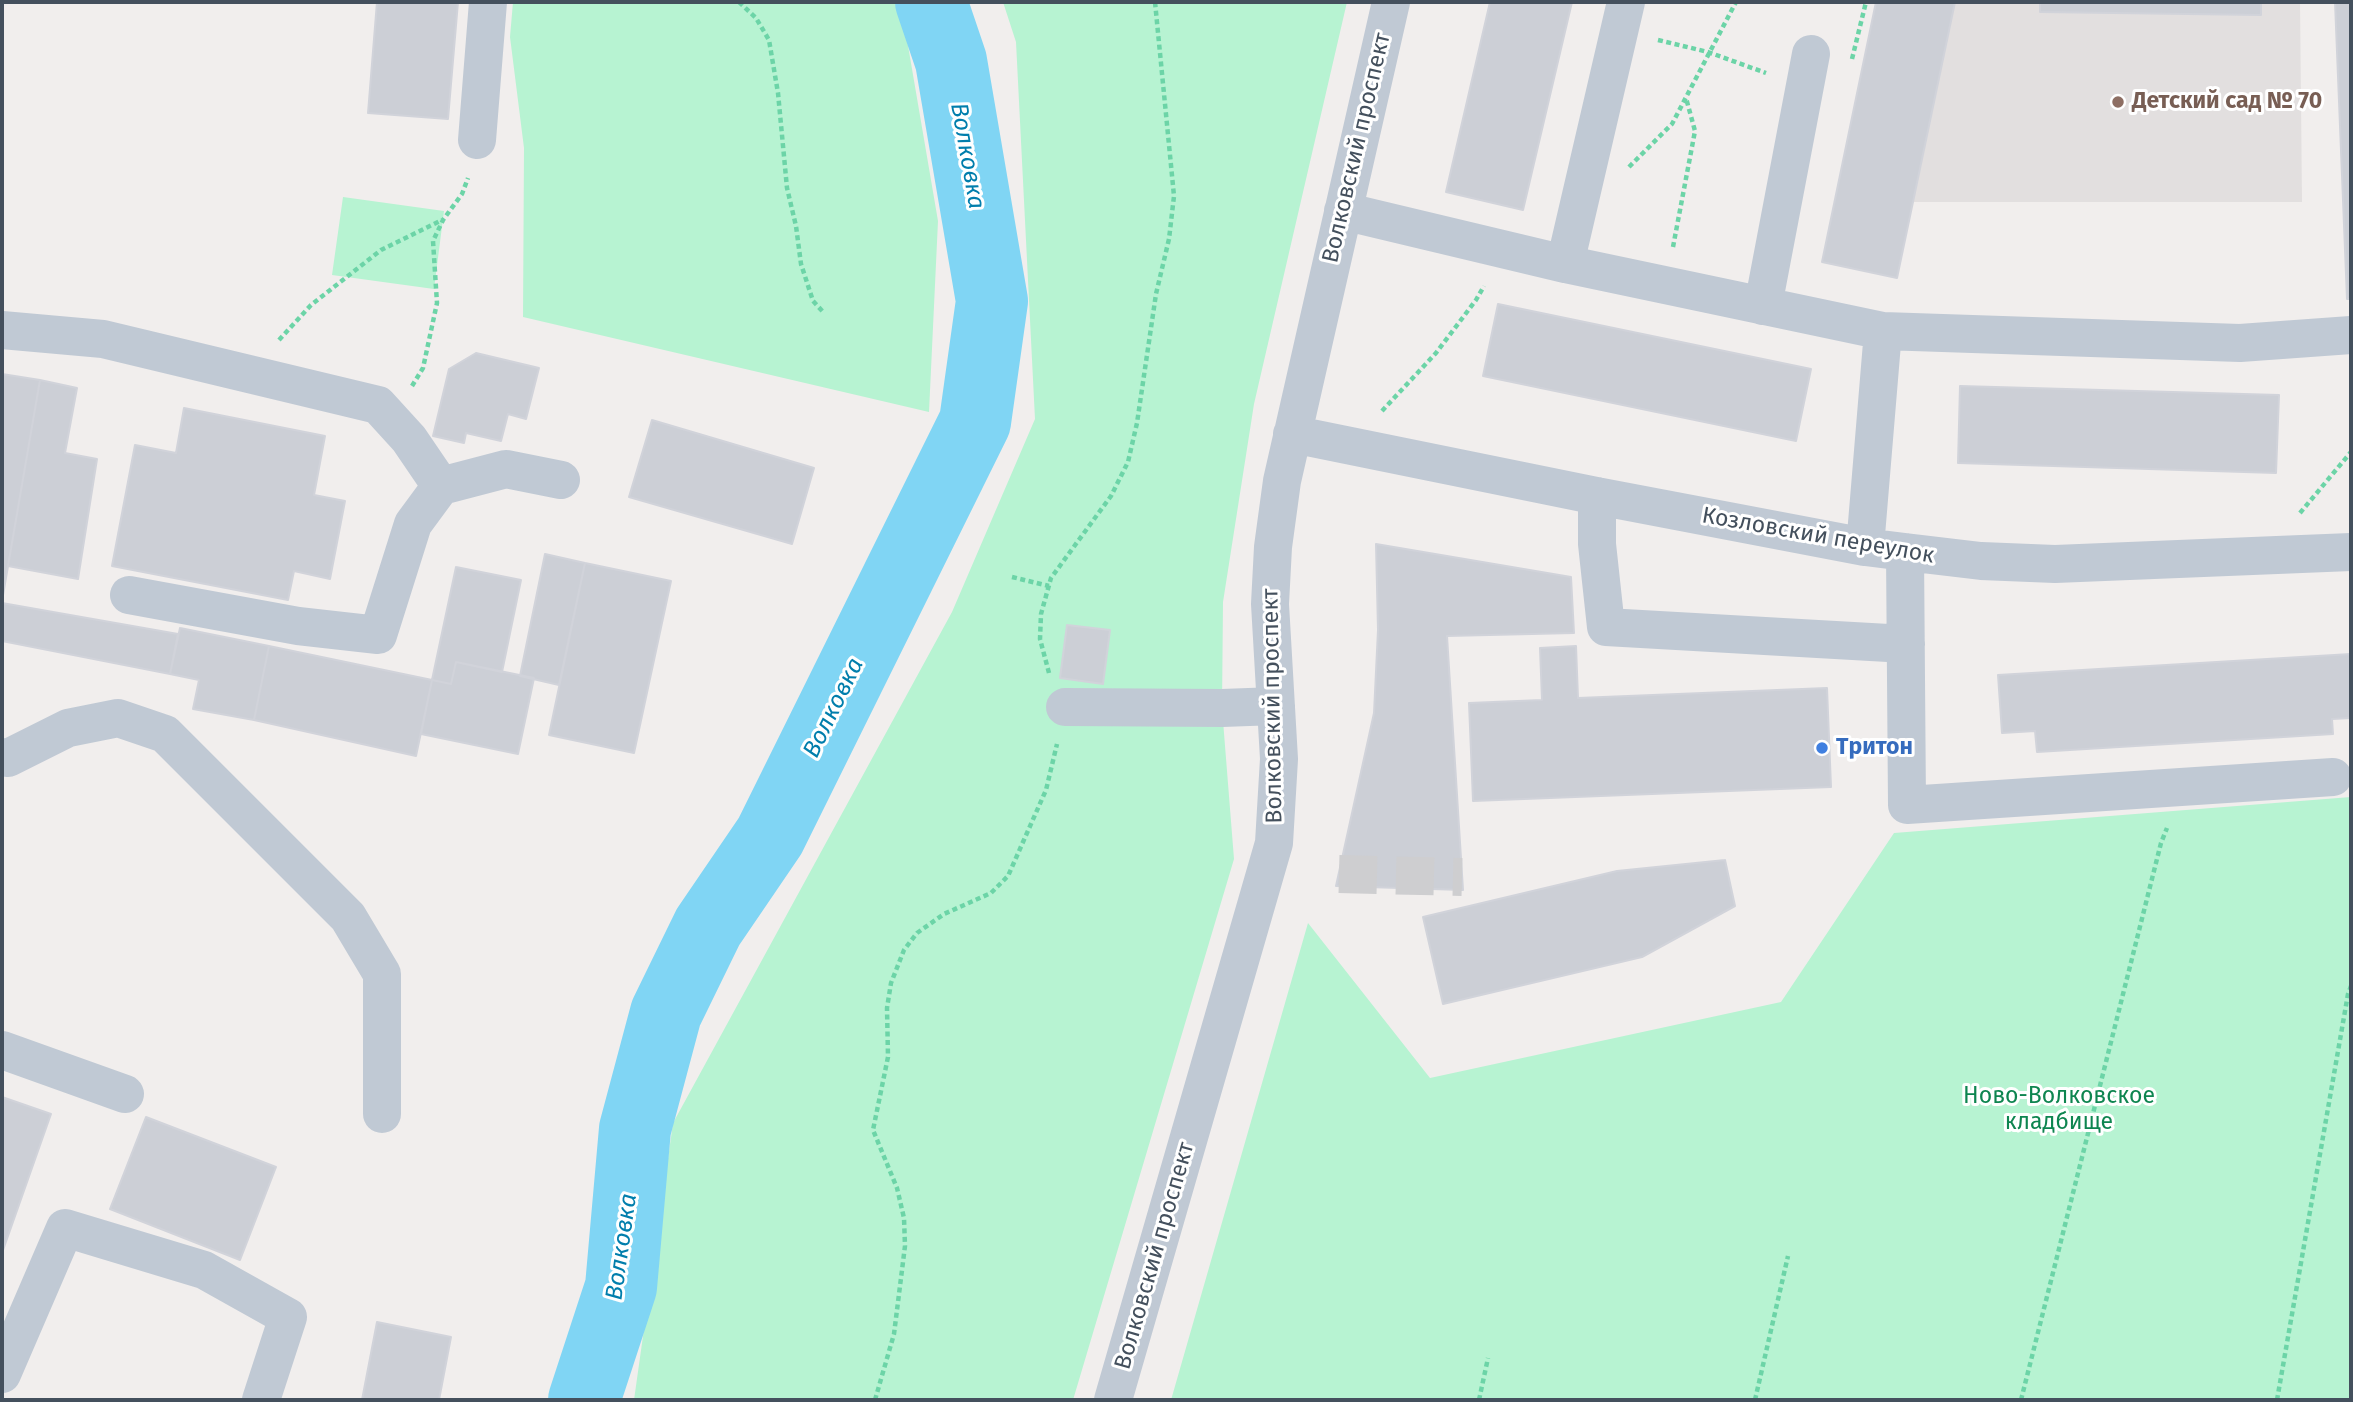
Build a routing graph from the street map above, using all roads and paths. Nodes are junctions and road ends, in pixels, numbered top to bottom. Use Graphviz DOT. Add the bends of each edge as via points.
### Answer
graph roads {
  1 [pos="488,2"];
  2 [pos="739,2"];
  3 [pos="1391,2"];
  4 [pos="1735,2"];
  5 [pos="1623,16"];
  6 [pos="1708,52"];
  7 [pos="1808,68"];
  8 [pos="1686,97"];
  9 [pos="477,140"];
  10 [pos="1627,169"];
  11 [pos="1343,211"];
  12 [pos="443,220"];
  13 [pos="1504,250"];
  14 [pos="1565,264"];
  15 [pos="1665,285"];
  16 [pos="1763,306"];
  17 [pos="824,313"];
  18 [pos="2,330"];
  19 [pos="1883,331"];
  20 [pos="2351,335"];
  21 [pos="247,374"];
  22 [pos="391,419"];
  23 [pos="1375,420"];
  24 [pos="1292,434"];
  25 [pos="2351,452"];
  26 [pos="561,480"];
  27 [pos="441,486"];
  28 [pos="1597,496"];
  29 [pos="2294,523"];
  30 [pos="1865,547"];
  31 [pos="1905,552"];
  32 [pos="2351,552"];
  33 [pos="1012,577"];
  34 [pos="1049,586"];
  35 [pos="129,595"];
  36 [pos="1906,644"];
  37 [pos="1276,706"];
  38 [pos="1065,707"];
  39 [pos="2,757"];
  40 [pos="2333,777"];
  41 [pos="2161,843"];
  42 [pos="2351,986"];
  43 [pos="2,1050"];
  44 [pos="125,1094"];
  45 [pos="382,1114"];
  46 [pos="1788,1256"];
  47 [pos="1488,1358"];
  48 [pos="2,1374"];
  49 [pos="261,1400"];
  50 [pos="1113,1400"];
  51 [pos="1479,1400"];
  52 [pos="1755,1400"];
  53 [pos="2021,1400"];
  54 [pos="2277,1400"];
  1 -- 9 [label="street"];
  2 -- 17 [label="path" via="769,40 801,264 813,301"];
  3 -- 11 [label="street, Волковский проспект"];
  4 -- 6 [label="path"];
  5 -- 6 [label="path"];
  5 -- 14 [label="street"];
  6 -- 7 [label="path" via="1754,69"];
  6 -- 8 [label="path"];
  7 -- 16 [label="street"];
  8 -- 10 [label="path" via="1672,124"];
  8 -- 15 [label="path" via="1695,131"];
  9 -- 12 [label="path" via="462,194"];
  11 -- 13 [label="street"];
  11 -- 24 [label="street, Волковский проспект"];
  12 -- 21 [label="path" via="381,250 347,276 311,305"];
  12 -- 22 [label="path" via="433,241 437,303 423,368"];
  13 -- 14 [label="street"];
  13 -- 23 [label="path" via="1476,300 1436,353"];
  14 -- 15 [label="street"];
  15 -- 16 [label="street"];
  16 -- 19 [label="street"];
  18 -- 21 [label="street" via="103,340"];
  19 -- 20 [label="street" via="2240,343"];
  19 -- 30 [label="street"];
  21 -- 22 [label="street" via="378,405"];
  22 -- 27 [label="street"];
  24 -- 28 [label="street, Козловский переулок"];
  24 -- 37 [label="street, Волковский проспект" via="1273,547 1270,604"];
  25 -- 29 [label="path"];
  26 -- 27 [label="street" via="506,469"];
  27 -- 35 [label="street" via="413,524 379,635 298,626"];
  28 -- 30 [label="street, Козловский переулок"];
  28 -- 36 [label="street" via="1606,627"];
  30 -- 31 [label="street, Козловский переулок"];
  31 -- 32 [label="street, Козловский переулок" via="2055,564"];
  31 -- 36 [label="street"];
  33 -- 34 [label="path"];
  36 -- 40 [label="street" via="1907,805"];
  37 -- 38 [label="street"];
  37 -- 50 [label="street, Волковский проспект" via="1279,759 1274,843"];
  39 -- 45 [label="street" via="9,758 68,728 118,718 165,734 348,917 382,974"];
  41 -- 53 [label="path"];
  42 -- 54 [label="path"];
  43 -- 44 [label="street"];
  46 -- 52 [label="path"];
  47 -- 51 [label="path"];
  48 -- 49 [label="street" via="65,1228 204,1270 288,1317"];
}
